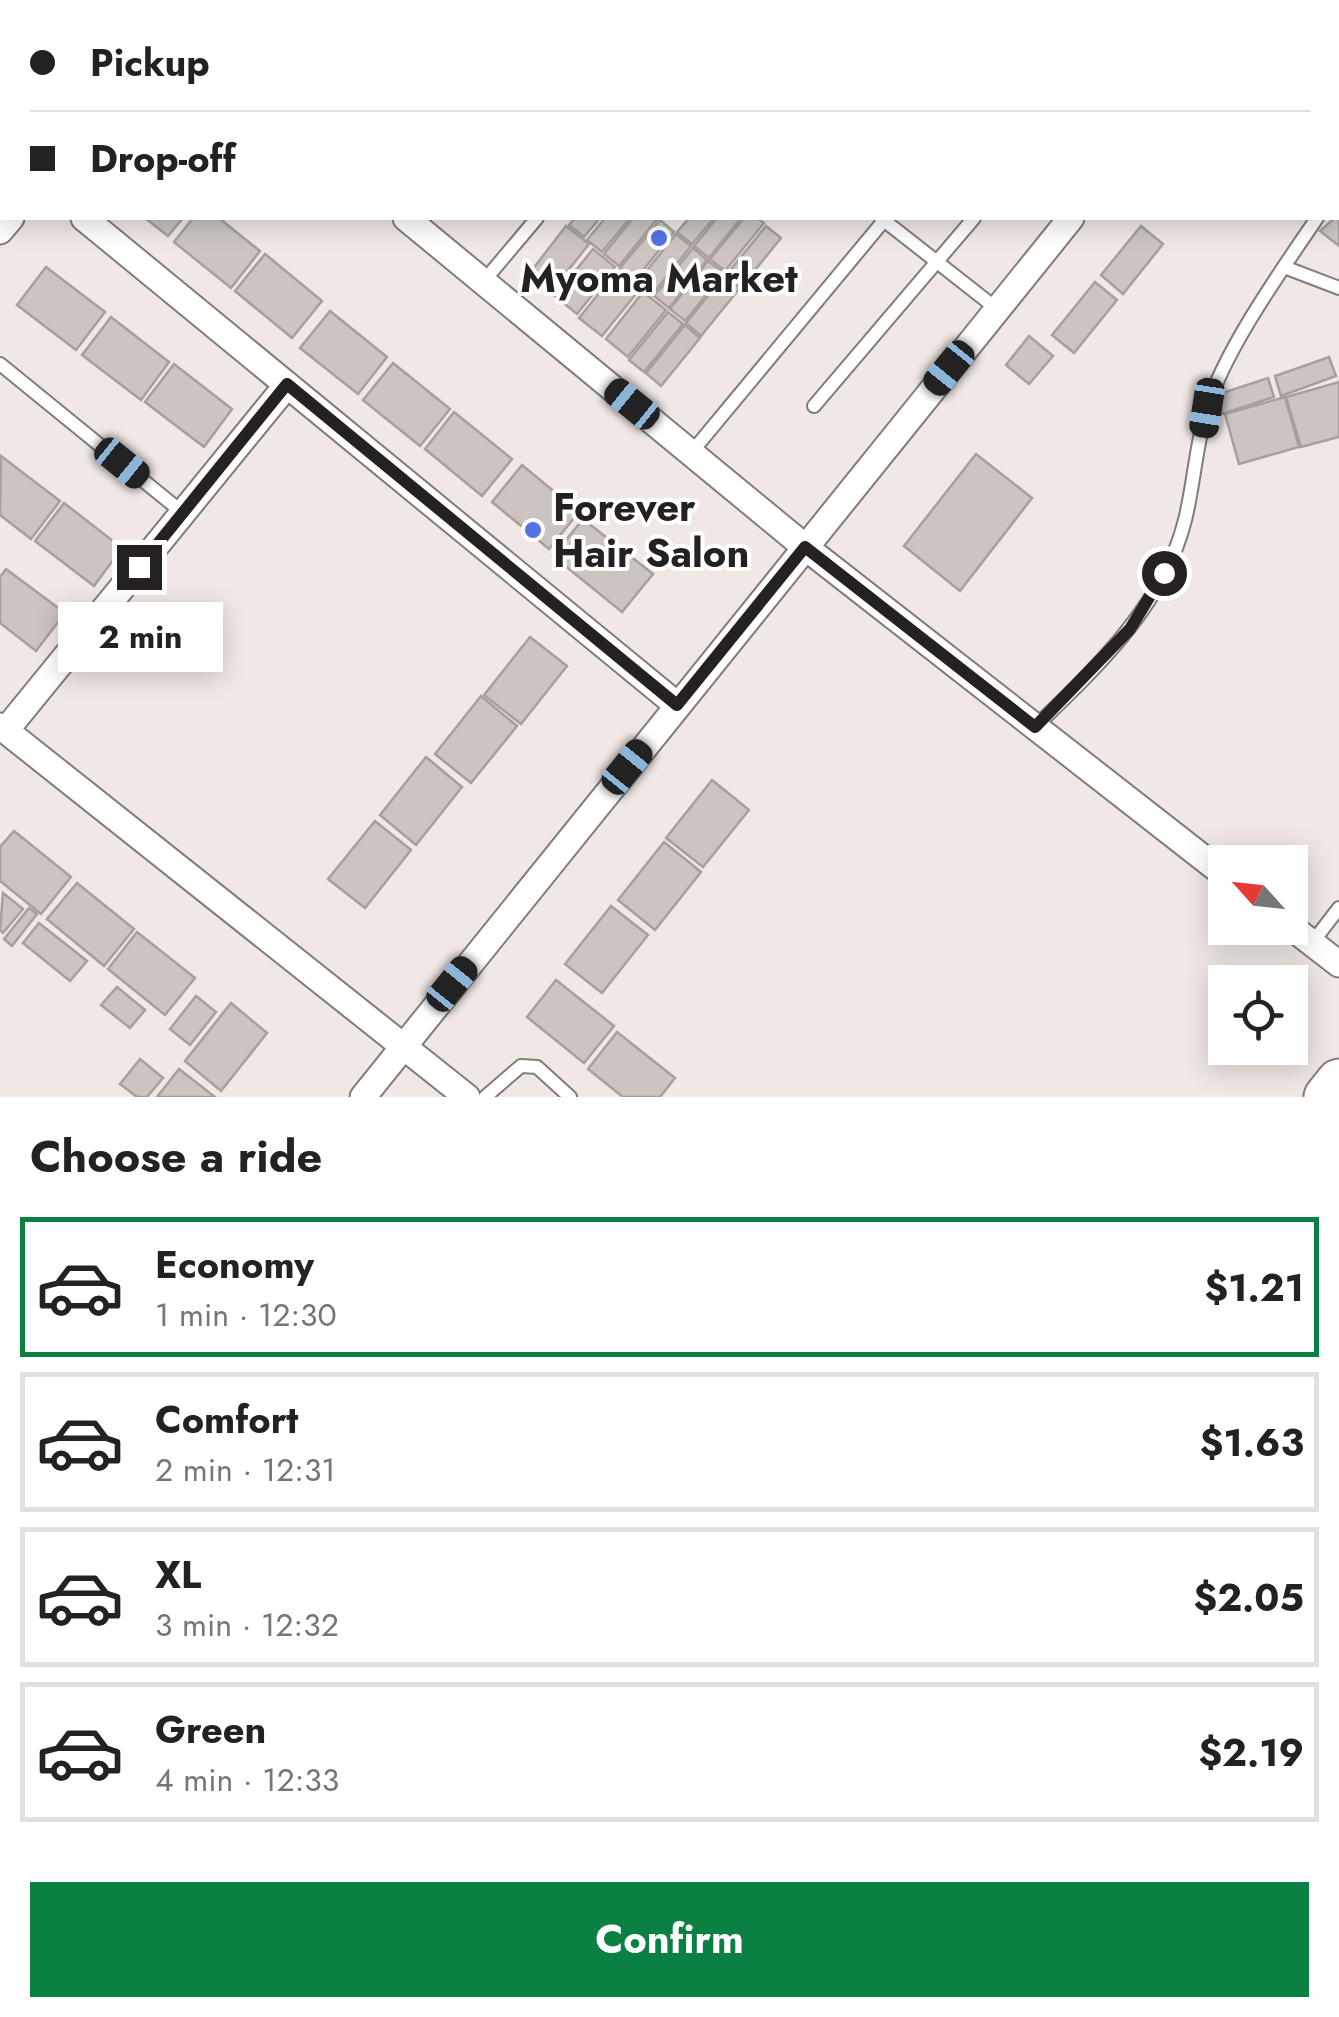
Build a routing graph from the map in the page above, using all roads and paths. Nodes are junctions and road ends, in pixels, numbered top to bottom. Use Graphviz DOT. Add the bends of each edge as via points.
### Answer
graph roads {
  1 [pos="86,220"];
  2 [pos="408,220"];
  3 [pos="535,220"];
  4 [pos="882,220"];
  5 [pos="886,220"];
  6 [pos="972,220"];
  7 [pos="1069,220"];
  8 [pos="1316,220"];
  9 [pos="937,262"];
  10 [pos="1284,266"];
  11 [pos="484,281"];
  12 [pos="1339,288"];
  13 [pos="997,309"];
  14 [pos="0,364"];
  15 [pos="287,384"];
  16 [pos="814,406"];
  17 [pos="691,453"];
  18 [pos="183,512"];
  19 [pos="805,547"];
  20 [pos="677,705"];
  21 [pos="1035,727"];
  22 [pos="3,728"];
  23 [pos="1208,862"];
  24 [pos="1339,908"];
  25 [pos="1308,940"];
  26 [pos="1312,943"];
  27 [pos="1339,964"];
  28 [pos="402,1046"];
  29 [pos="1339,1082"];
  30 [pos="363,1097"];
  31 [pos="467,1097"];
  32 [pos="485,1097"];
  33 [pos="570,1097"];
  34 [pos="1326,1097"];
  1 -- 15 [label="street"];
  2 -- 11 [label="street"];
  3 -- 11 [label="lane"];
  4 -- 17 [label="lane"];
  5 -- 9 [label="lane"];
  6 -- 9 [label="lane"];
  7 -- 13 [label="street"];
  8 -- 10 [label="lane"];
  9 -- 13 [label="lane"];
  9 -- 16 [label="lane"];
  10 -- 12 [label="lane"];
  10 -- 21 [label="lane" via="1207,408 1184,524 1164,573 1130,629"];
  11 -- 17 [label="street"];
  13 -- 19 [label="street"];
  14 -- 18 [label="lane"];
  15 -- 18 [label="street"];
  15 -- 20 [label="street"];
  17 -- 19 [label="street"];
  18 -- 22 [label="street"];
  19 -- 20 [label="street"];
  19 -- 21 [label="street"];
  20 -- 28 [label="street"];
  21 -- 23 [label="street"];
  22 -- 28 [label="street"];
  24 -- 26 [label="lane"];
  25 -- 26 [label="street"];
  26 -- 27 [label="street"];
  28 -- 30 [label="street"];
  28 -- 31 [label="street"];
  29 -- 34 [label="highway"];
  32 -- 33 [label="lane" via="522,1066 537,1068"];
}
